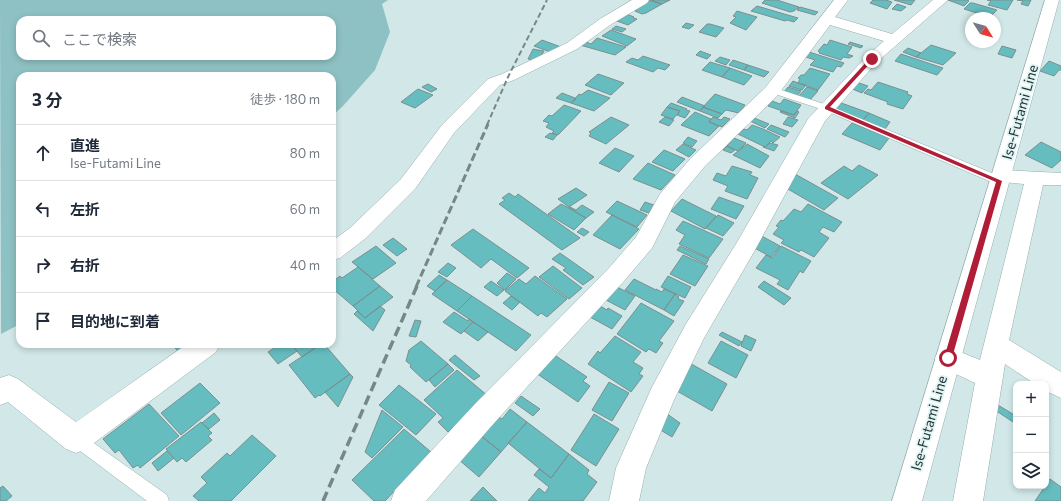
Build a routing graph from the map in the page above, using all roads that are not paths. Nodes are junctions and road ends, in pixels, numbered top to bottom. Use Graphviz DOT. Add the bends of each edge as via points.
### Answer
graph roads {
  1 [pos="642,0"];
  2 [pos="841,0"];
  3 [pos="941,0"];
  4 [pos="1052,0"];
  5 [pos="826,19"];
  6 [pos="895,40"];
  7 [pos="772,90"];
  8 [pos="827,108"];
  9 [pos="1000,178"];
  10 [pos="1035,178"];
  11 [pos="1061,179"];
  12 [pos="336,249"];
  13 [pos="995,345"];
  14 [pos="201,348"];
  15 [pos="948,358"];
  16 [pos="990,377"];
  17 [pos="1061,386"];
  18 [pos="0,393"];
  19 [pos="76,439"];
  20 [pos="161,501"];
  21 [pos="406,501"];
  22 [pos="624,501"];
  23 [pos="906,501"];
  24 [pos="968,501"];
  1 -- 12 [label="street" via="604,22 566,49 494,82 448,129 408,184 358,233"];
  2 -- 5 [label="street"];
  3 -- 6 [label="street"];
  4 -- 9 [label="street, Ise-Futami Line"];
  5 -- 6 [label="street"];
  5 -- 7 [label="street"];
  6 -- 8 [label="street" via="872,59"];
  7 -- 8 [label="lane"];
  7 -- 21 [label="street" via="698,162 667,199 644,242 617,274 485,413"];
  8 -- 9 [label="lane"];
  8 -- 22 [label="street" via="817,119 748,243 695,331 662,396 631,468"];
  9 -- 10 [label="street"];
  9 -- 15 [label="street, Ise-Futami Line"];
  10 -- 11 [label="street"];
  10 -- 13 [label="street"];
  13 -- 16 [label="street"];
  13 -- 17 [label="street"];
  14 -- 19 [label="street"];
  15 -- 16 [label="street"];
  15 -- 23 [label="street, Ise-Futami Line"];
  16 -- 24 [label="street"];
  18 -- 19 [label="street" via="9,387"];
  19 -- 20 [label="lane"];
}
